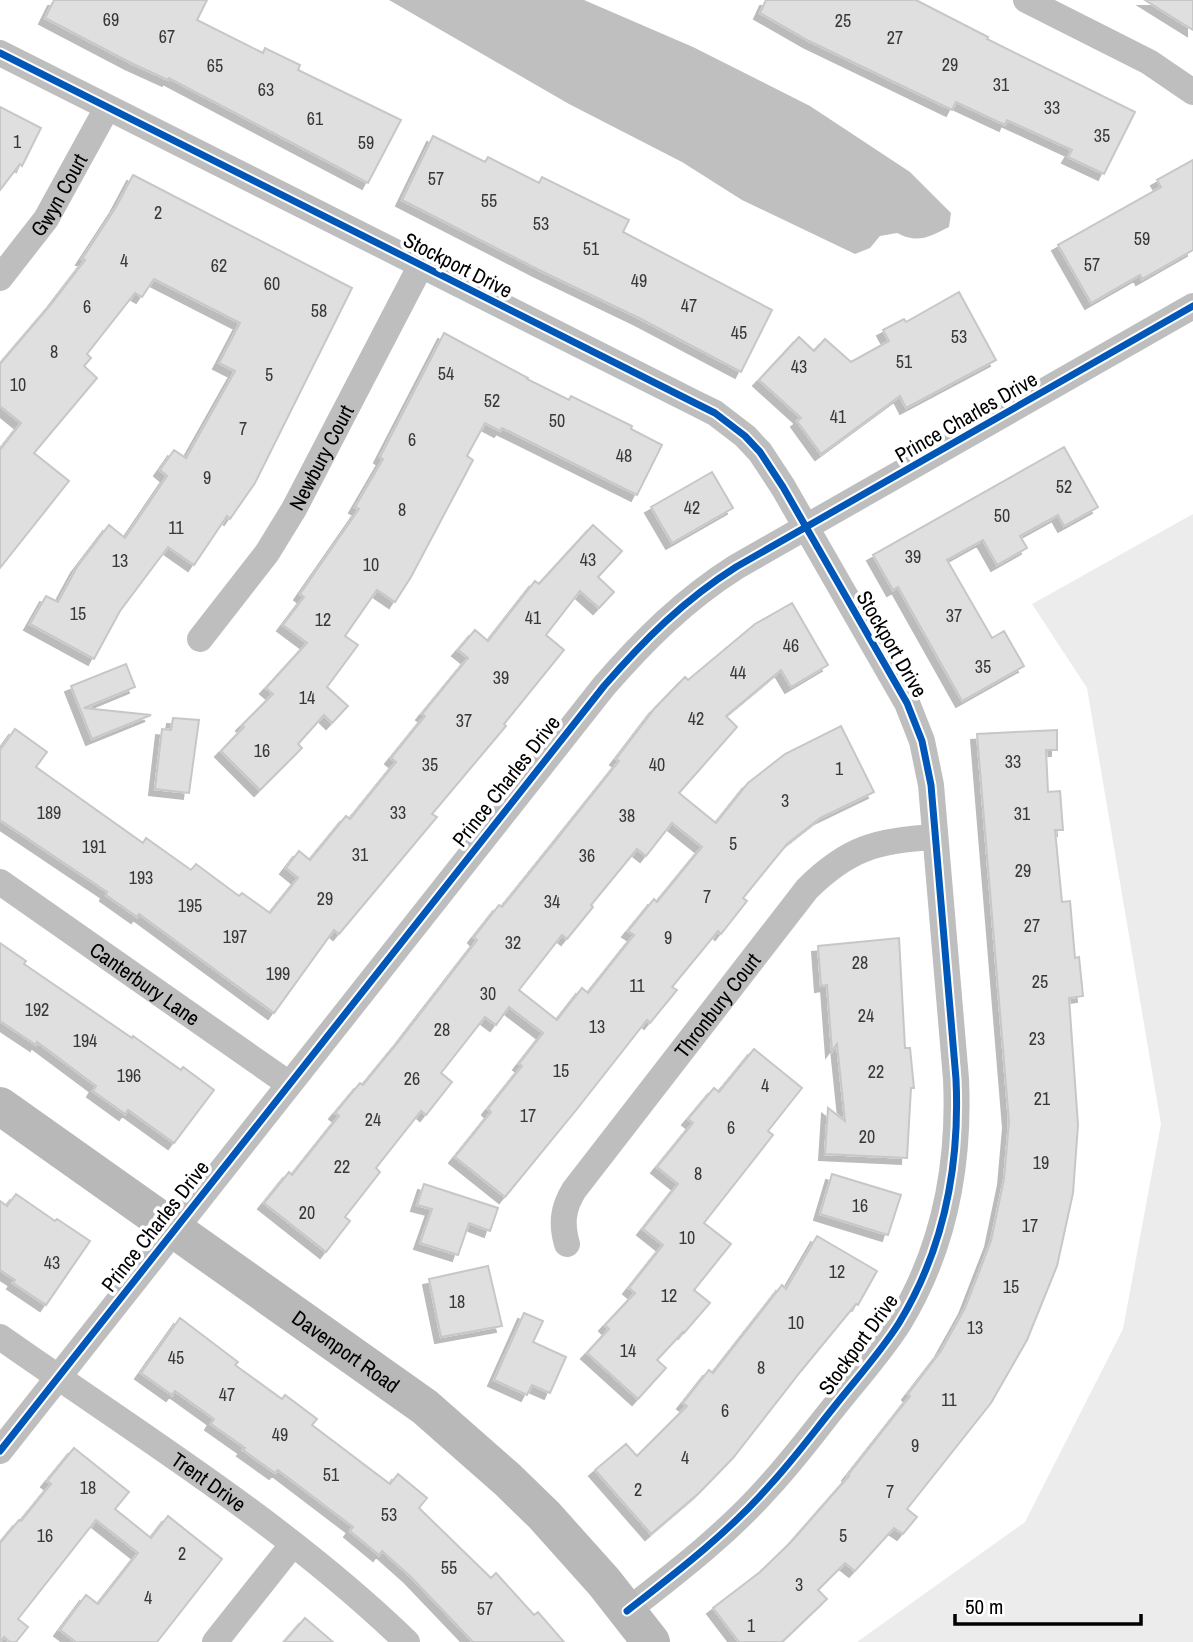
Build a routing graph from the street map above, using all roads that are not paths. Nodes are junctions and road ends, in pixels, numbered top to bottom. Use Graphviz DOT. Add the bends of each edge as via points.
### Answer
graph roads {
  1 [pos="1026,0"];
  2 [pos="0,53"];
  3 [pos="1193,92"];
  4 [pos="107,108"];
  5 [pos="421,265"];
  6 [pos="0,278"];
  7 [pos="1193,306"];
  8 [pos="806,529"];
  9 [pos="200,639"];
  10 [pos="935,837"];
  11 [pos="0,882"];
  12 [pos="289,1084"];
  13 [pos="0,1107"];
  14 [pos="175,1228"];
  15 [pos="567,1244"];
  16 [pos="0,1337"];
  17 [pos="58,1378"];
  18 [pos="0,1451"];
  19 [pos="293,1544"];
  20 [pos="627,1611"];
  21 [pos="215,1642"];
  22 [pos="407,1642"];
  23 [pos="651,1642"];
  1 -- 3 [label="street" via="1149,62"];
  2 -- 4 [label="street, Stockport Drive"];
  4 -- 5 [label="street, Stockport Drive"];
  4 -- 6 [label="street, Gwyn Court" via="52,209"];
  5 -- 8 [label="street, Stockport Drive" via="715,413 760,452"];
  5 -- 9 [label="street, Newbury Court" via="288,520"];
  7 -- 8 [label="street, Prince Charles Drive"];
  8 -- 10 [label="street, Stockport Drive" via="915,722 927,762"];
  8 -- 12 [label="street, Prince Charles Drive" via="710,584 636,650"];
  10 -- 15 [label="street, Thronbury Court" via="862,848 807,889 574,1190 562,1220"];
  10 -- 20 [label="street, Stockport Drive" via="957,1107 948,1201 932,1256 898,1324 769,1487 716,1539"];
  11 -- 12 [label="street, Canterbury Lane"];
  12 -- 14 [label="street, Prince Charles Drive"];
  13 -- 14 [label="street, Davenport Road"];
  14 -- 17 [label="street, Prince Charles Drive"];
  14 -- 20 [label="street, Davenport Road" via="450,1427 544,1515"];
  16 -- 17 [label="street, Trent Drive"];
  17 -- 18 [label="street, Prince Charles Drive"];
  17 -- 19 [label="street, Trent Drive"];
  19 -- 21 [label="street"];
  19 -- 22 [label="street, Trent Drive"];
  20 -- 23 [label="street, Davenport Road"];
}
